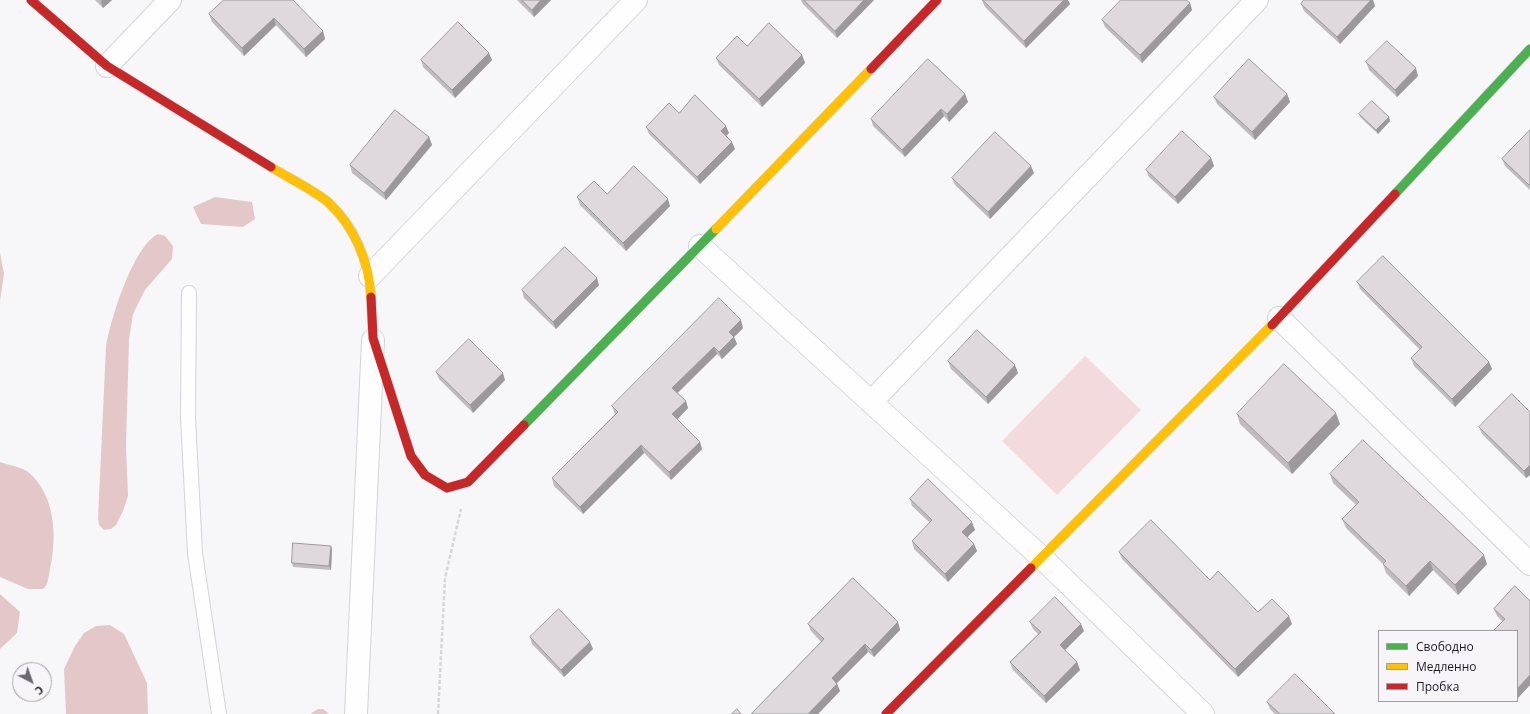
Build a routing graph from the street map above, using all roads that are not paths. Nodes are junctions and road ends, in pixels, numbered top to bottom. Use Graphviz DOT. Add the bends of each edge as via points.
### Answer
graph roads {
  1 [pos="31,0"];
  2 [pos="170,0"];
  3 [pos="636,0"];
  4 [pos="937,0"];
  5 [pos="1257,0"];
  6 [pos="1530,50"];
  7 [pos="107,66"];
  8 [pos="700,246"];
  9 [pos="370,276"];
  10 [pos="189,293"];
  11 [pos="1279,318"];
  12 [pos="373,338"];
  13 [pos="871,402"];
  14 [pos="1041,557"];
  15 [pos="1530,564"];
  16 [pos="219,714"];
  17 [pos="356,714"];
  18 [pos="886,714"];
  19 [pos="1203,714"];
  1 -- 7 [label="street"];
  2 -- 7 [label="street"];
  3 -- 9 [label="street"];
  4 -- 8 [label="street"];
  5 -- 13 [label="street"];
  6 -- 11 [label="street"];
  7 -- 9 [label="street" via="328,202 354,232"];
  8 -- 12 [label="street" via="468,482 447,488 425,475 411,456"];
  8 -- 13 [label="street"];
  9 -- 12 [label="street"];
  10 -- 16 [label="lane" via="188,418 195,553"];
  11 -- 14 [label="street"];
  11 -- 15 [label="street"];
  12 -- 17 [label="street"];
  13 -- 14 [label="street"];
  14 -- 18 [label="street"];
  14 -- 19 [label="street"];
}
